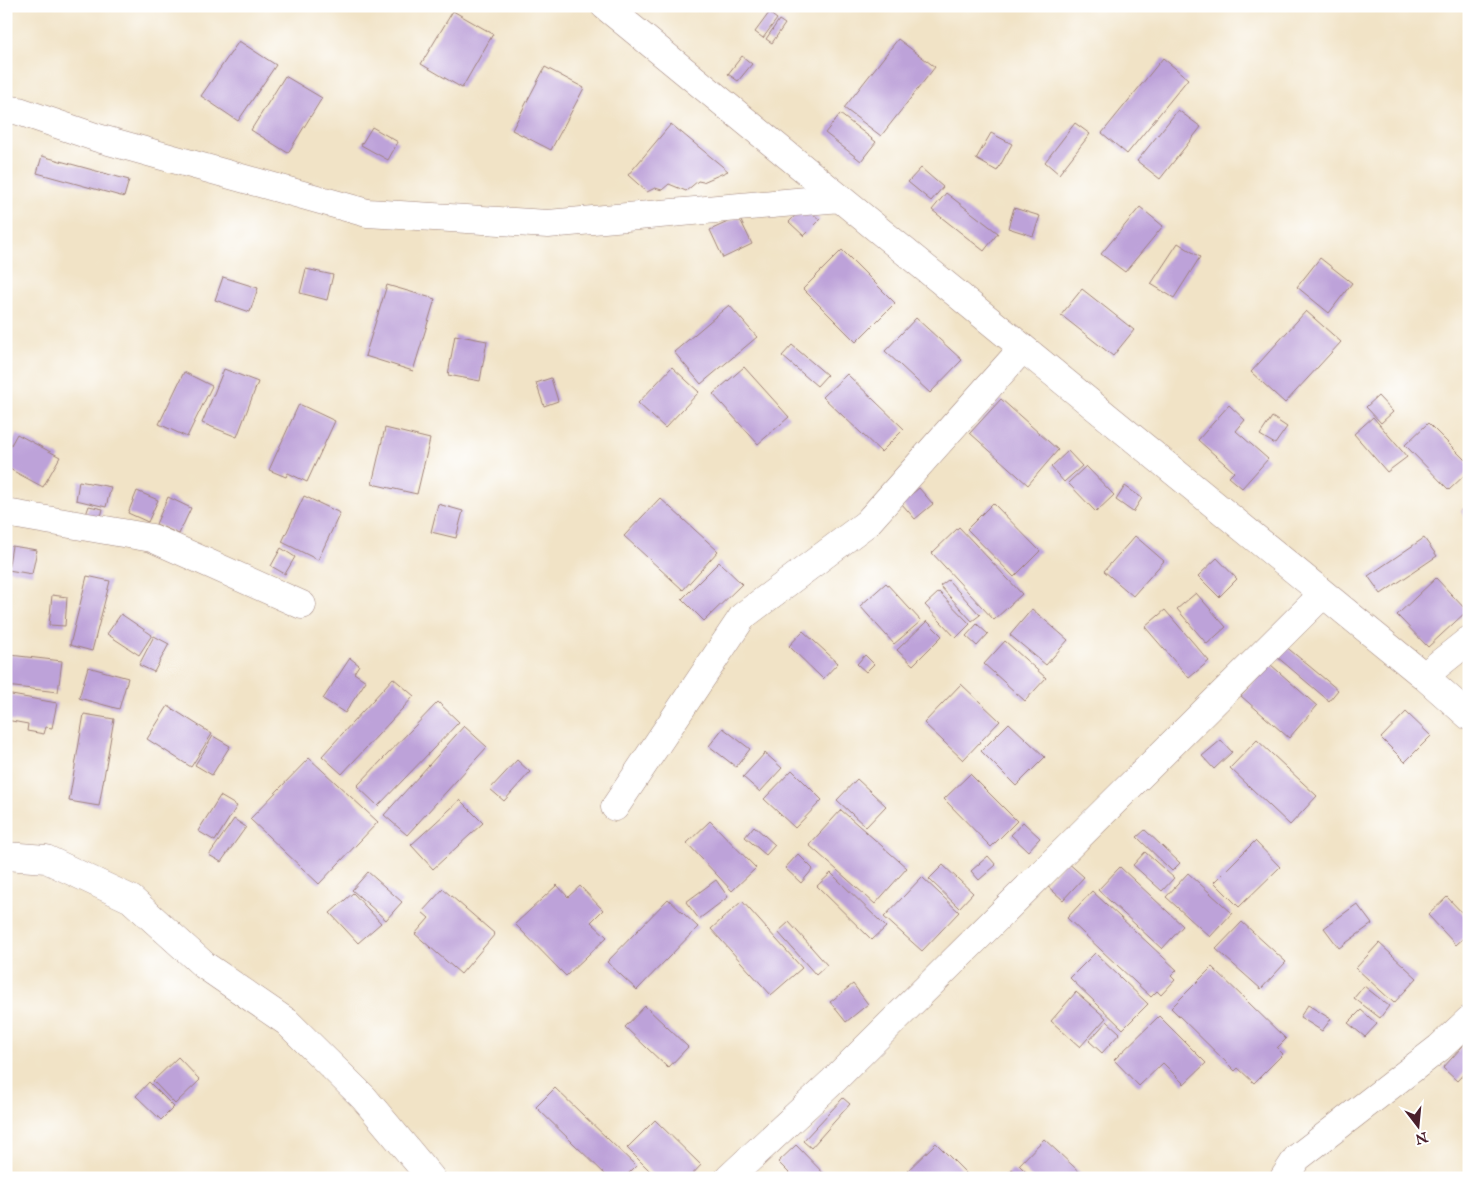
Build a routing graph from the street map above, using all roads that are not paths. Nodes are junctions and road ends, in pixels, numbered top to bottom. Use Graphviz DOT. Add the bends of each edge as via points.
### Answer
graph roads {
  1 [pos="605,6"];
  2 [pos="6,109"];
  3 [pos="840,198"];
  4 [pos="1024,348"];
  5 [pos="6,513"];
  6 [pos="1323,594"];
  7 [pos="302,605"];
  8 [pos="1469,640"];
  9 [pos="1424,676"];
  10 [pos="1469,716"];
  11 [pos="615,807"];
  12 [pos="6,856"];
  13 [pos="1469,1020"];
  14 [pos="431,1178"];
  15 [pos="729,1178"];
  16 [pos="1284,1178"];
  1 -- 3 [label="street"];
  2 -- 3 [label="street" via="367,213 548,224"];
  3 -- 4 [label="street"];
  4 -- 6 [label="street"];
  4 -- 11 [label="street" via="866,523 743,616"];
  5 -- 7 [label="street" via="152,538"];
  6 -- 9 [label="street"];
  6 -- 15 [label="street" via="833,1081"];
  8 -- 9 [label="street"];
  9 -- 10 [label="street"];
  12 -- 14 [label="street" via="46,859 131,900 204,966 287,1022 364,1098"];
  13 -- 16 [label="street" via="1439,1048 1297,1158"];
}
